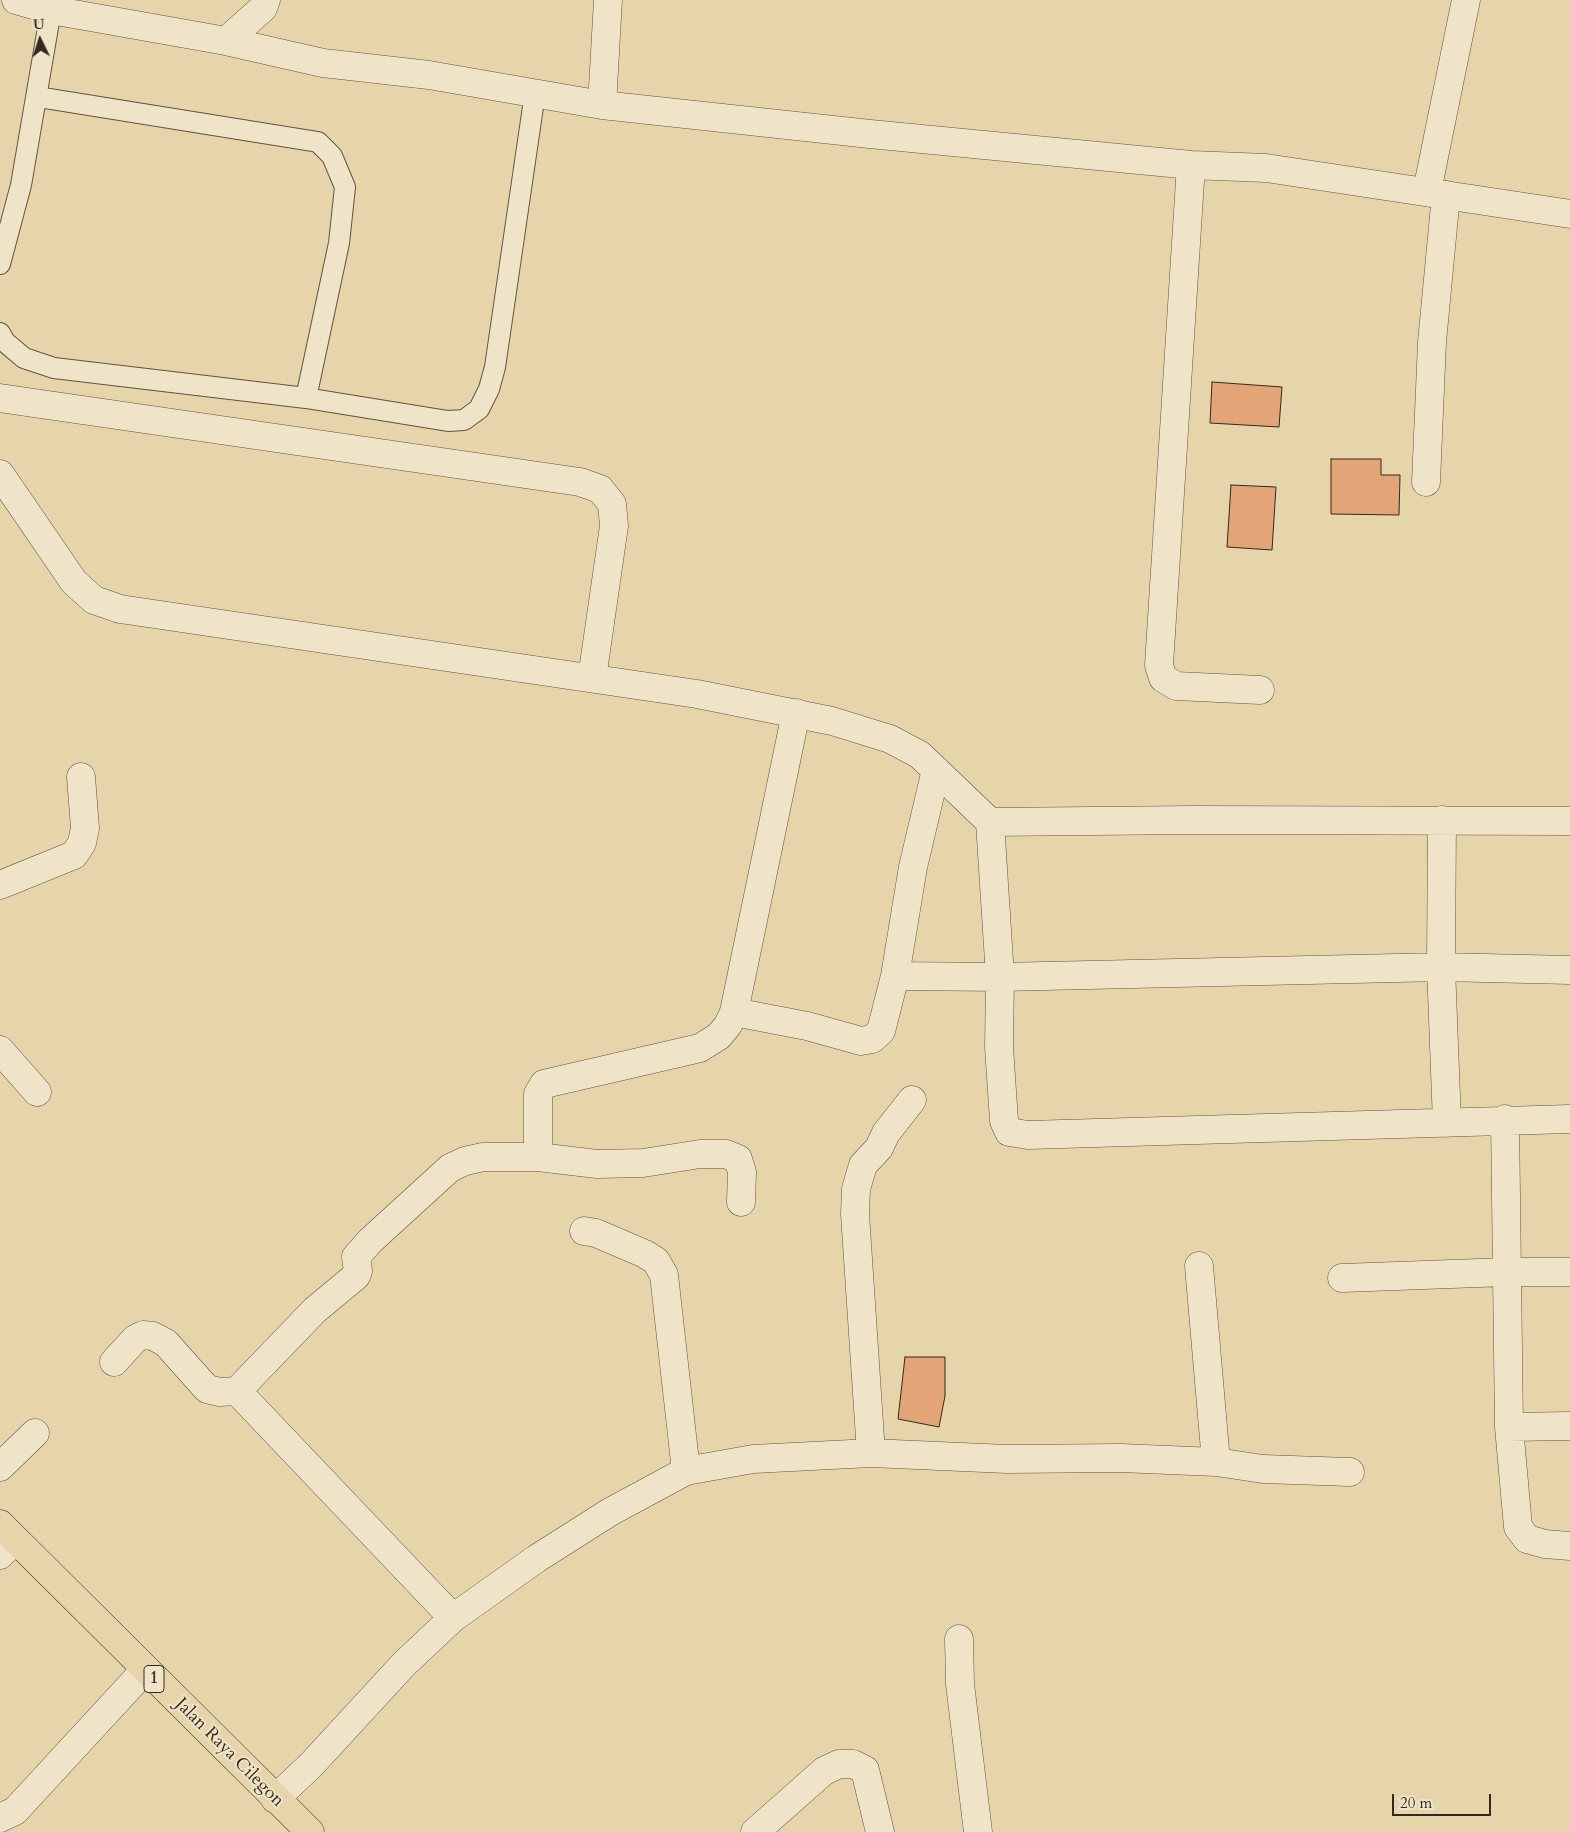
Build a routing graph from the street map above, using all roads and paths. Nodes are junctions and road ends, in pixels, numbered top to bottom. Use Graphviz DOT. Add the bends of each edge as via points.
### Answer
graph roads {
  1 [pos="16,0"];
  2 [pos="266,0"];
  3 [pos="608,0"];
  4 [pos="1466,0"];
  5 [pos="51,10"];
  6 [pos="226,41"];
  7 [pos="535,93"];
  8 [pos="38,97"];
  9 [pos="602,105"];
  10 [pos="1191,165"];
  11 [pos="1436,193"];
  12 [pos="1570,214"];
  13 [pos="0,264"];
  14 [pos="0,333"];
  15 [pos="0,398"];
  16 [pos="306,398"];
  17 [pos="0,474"];
  18 [pos="1426,482"];
  19 [pos="592,678"];
  20 [pos="1260,690"];
  21 [pos="796,713"];
  22 [pos="936,770"];
  23 [pos="81,777"];
  24 [pos="1442,820"];
  25 [pos="1570,821"];
  26 [pos="990,822"];
  27 [pos="0,885"];
  28 [pos="1440,967"];
  29 [pos="1570,970"];
  30 [pos="895,976"];
  31 [pos="1000,977"];
  32 [pos="734,1012"];
  33 [pos="0,1050"];
  34 [pos="38,1092"];
  35 [pos="912,1100"];
  36 [pos="1570,1118"];
  37 [pos="1505,1119"];
  38 [pos="1447,1123"];
  39 [pos="538,1158"];
  40 [pos="741,1202"];
  41 [pos="584,1231"];
  42 [pos="1199,1266"];
  43 [pos="1506,1272"];
  44 [pos="1570,1272"];
  45 [pos="1342,1278"];
  46 [pos="114,1362"];
  47 [pos="237,1391"];
  48 [pos="1570,1426"];
  49 [pos="1509,1427"];
  50 [pos="34,1433"];
  51 [pos="871,1453"];
  52 [pos="1216,1462"];
  53 [pos="0,1467"];
  54 [pos="686,1471"];
  55 [pos="1350,1472"];
  56 [pos="5,1540"];
  57 [pos="1570,1546"];
  58 [pos="453,1618"];
  59 [pos="959,1639"];
  60 [pos="145,1670"];
  61 [pos="275,1799"];
  62 [pos="0,1818"];
  63 [pos="310,1832"];
  64 [pos="755,1832"];
  65 [pos="880,1832"];
  66 [pos="978,1832"];
  1 -- 5 [label="street"];
  2 -- 6 [label="street" via="263,8"];
  3 -- 9 [label="street"];
  4 -- 11 [label="street"];
  5 -- 6 [label="street"];
  5 -- 8 [label="lane"];
  6 -- 7 [label="street" via="323,63 429,75"];
  7 -- 9 [label="street"];
  7 -- 16 [label="lane" via="495,367 479,409 464,420 448,421"];
  8 -- 13 [label="lane" via="21,185"];
  8 -- 16 [label="lane" via="318,142 332,156 345,187 339,244"];
  9 -- 10 [label="street"];
  10 -- 11 [label="street" via="1266,168"];
  10 -- 20 [label="street" via="1159,665 1163,678 1176,686"];
  11 -- 12 [label="street"];
  11 -- 18 [label="street"];
  14 -- 16 [label="lane" via="5,342 24,358 54,368"];
  15 -- 19 [label="street" via="580,482 600,489 612,504 614,526"];
  17 -- 19 [label="street" via="74,582 94,600 120,609"];
  19 -- 21 [label="street"];
  21 -- 22 [label="street" via="890,739 920,755"];
  21 -- 32 [label="street"];
  22 -- 26 [label="street"];
  22 -- 30 [label="street" via="913,866"];
  23 -- 27 [label="street" via="85,828 82,843 74,855"];
  24 -- 25 [label="street"];
  24 -- 26 [label="street"];
  24 -- 28 [label="street"];
  26 -- 31 [label="street"];
  28 -- 29 [label="street"];
  28 -- 31 [label="street"];
  28 -- 38 [label="street"];
  30 -- 31 [label="street"];
  30 -- 32 [label="street" via="881,1032 872,1039 860,1040"];
  31 -- 38 [label="street" via="999,1047 1004,1120 1009,1132 1028,1135"];
  32 -- 39 [label="street" via="719,1036 700,1048 544,1084 538,1094"];
  33 -- 34 [label="street"];
  35 -- 51 [label="street" via="886,1133 879,1148 863,1165 856,1189"];
  36 -- 37 [label="street"];
  37 -- 38 [label="street"];
  37 -- 43 [label="street"];
  39 -- 40 [label="street" via="596,1164 643,1163 700,1154 726,1154 738,1159 742,1172"];
  39 -- 47 [label="street" via="484,1157 450,1168 370,1241 356,1257 356,1276 315,1310"];
  41 -- 54 [label="street" via="645,1254 656,1261 664,1275"];
  42 -- 52 [label="street"];
  43 -- 44 [label="street"];
  43 -- 45 [label="street"];
  43 -- 49 [label="street"];
  46 -- 47 [label="street" via="135,1339 153,1336 166,1343 207,1389"];
  47 -- 58 [label="street"];
  48 -- 49 [label="street"];
  49 -- 57 [label="street" via="1518,1527 1527,1539"];
  50 -- 53 [label="street"];
  51 -- 52 [label="street"];
  51 -- 54 [label="street" via="753,1458"];
  52 -- 55 [label="street" via="1263,1469"];
  54 -- 58 [label="street" via="602,1517"];
  56 -- 60 [label="highway, Jalan Raya Cilegon / 1"];
  58 -- 61 [label="street" via="404,1664 311,1765"];
  59 -- 66 [label="street" via="960,1684"];
  60 -- 61 [label="highway, Jalan Raya Cilegon / 1"];
  60 -- 62 [label="street" via="14,1811"];
  61 -- 63 [label="highway, Jalan Raya Cilegon / 1"];
  64 -- 65 [label="street" via="824,1771 839,1764 853,1764 865,1770"];
}
